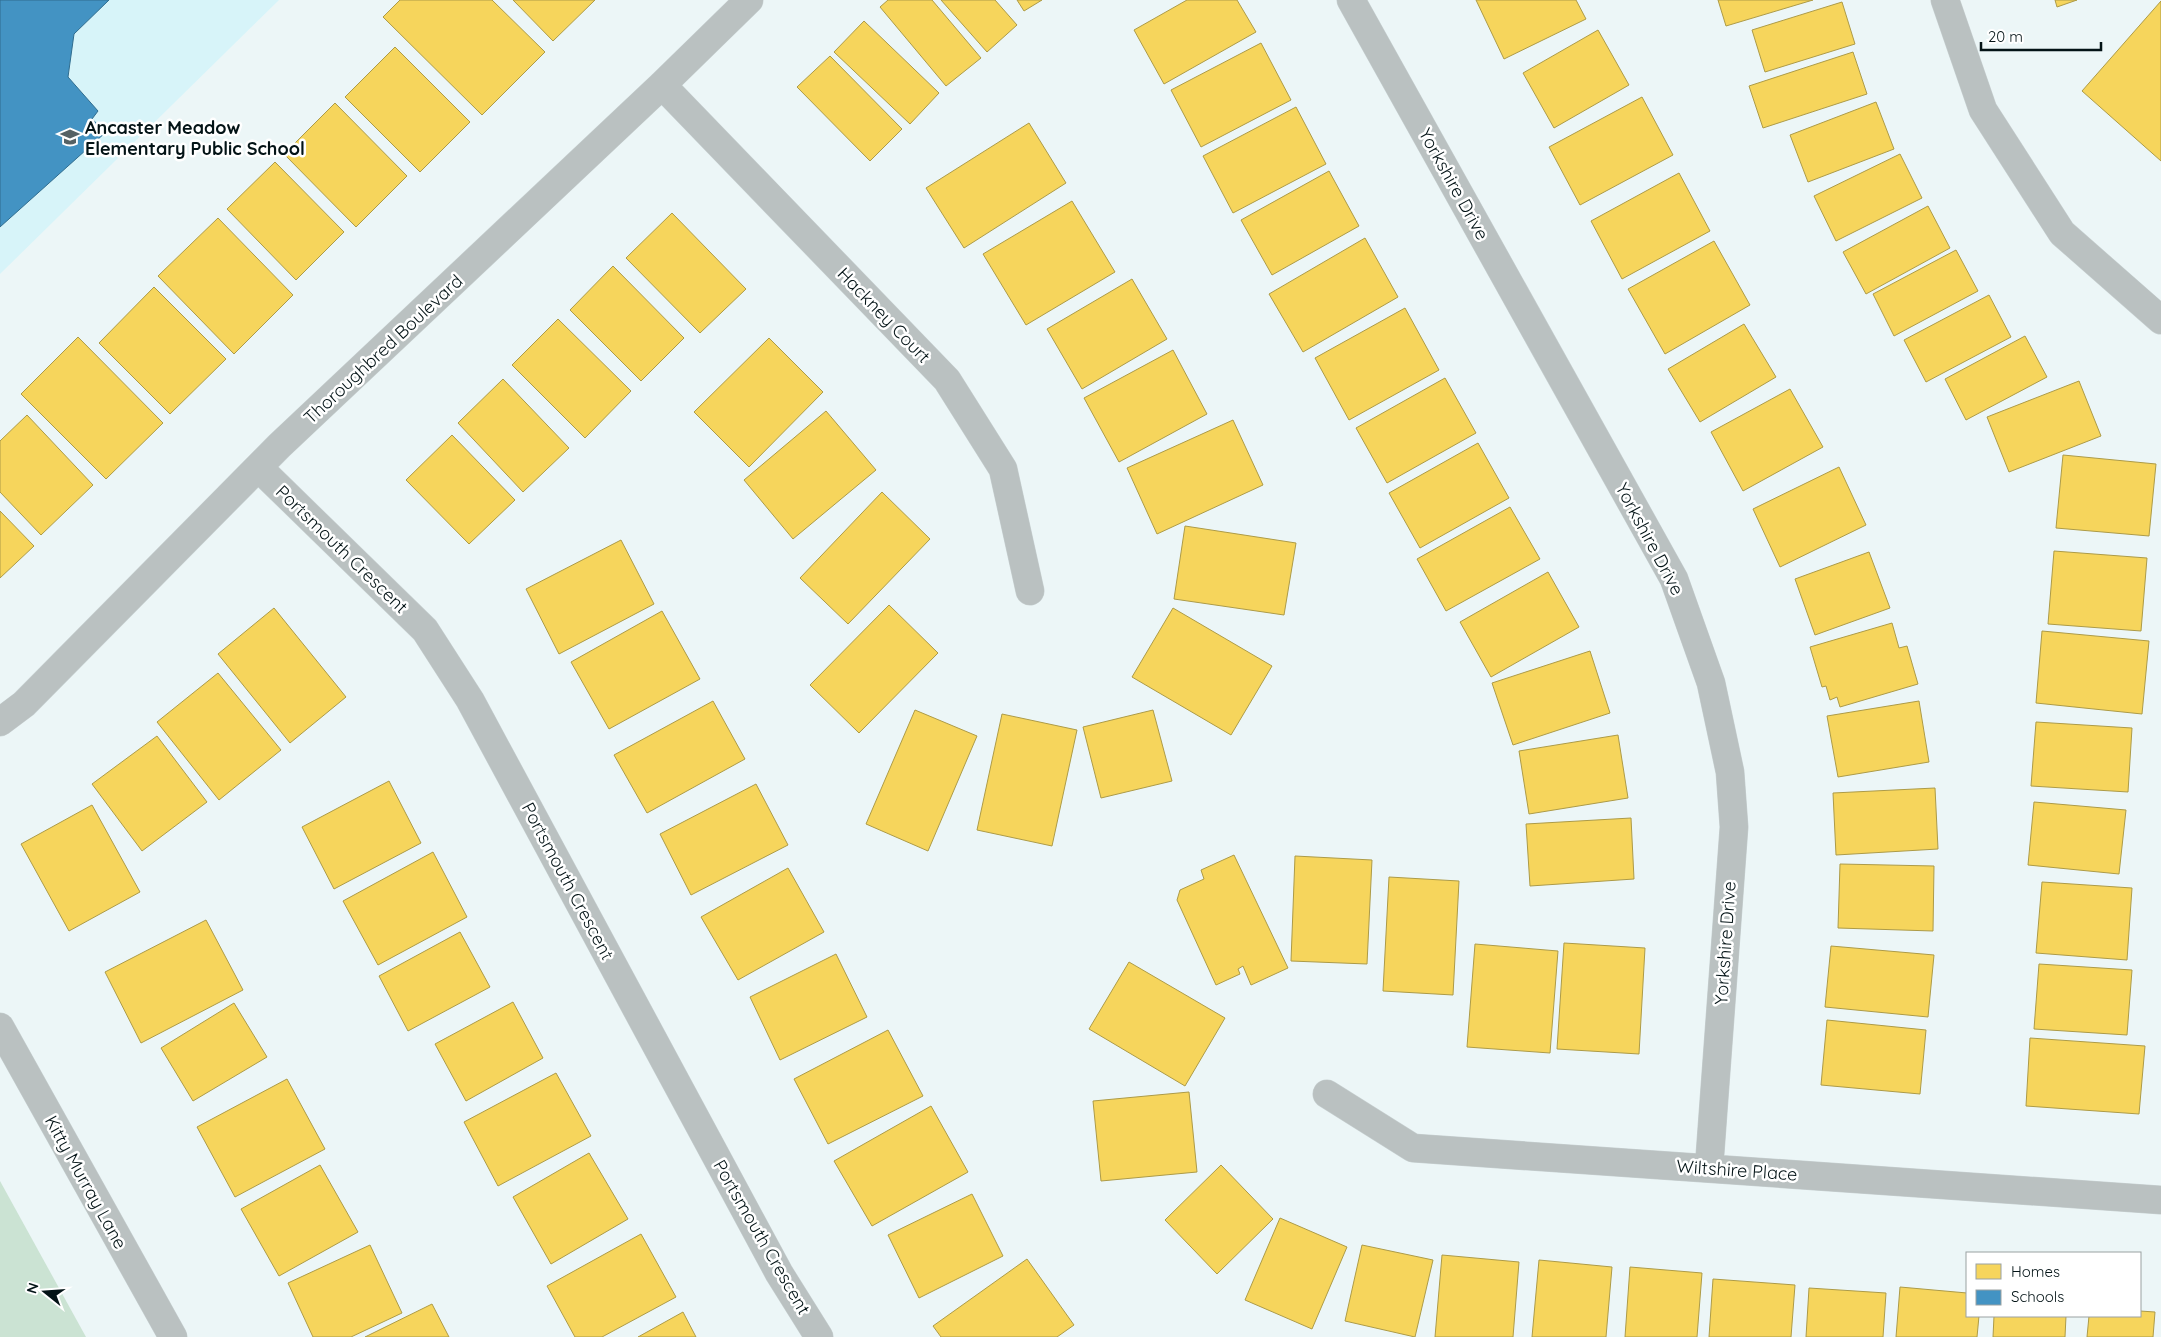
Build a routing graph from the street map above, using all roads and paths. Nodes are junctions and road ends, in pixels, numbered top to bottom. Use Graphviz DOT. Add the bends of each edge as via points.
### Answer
graph roads {
  1 [pos="748,0"];
  2 [pos="1351,0"];
  3 [pos="1945,0"];
  4 [pos="662,85"];
  5 [pos="2161,320"];
  6 [pos="259,468"];
  7 [pos="1030,591"];
  8 [pos="24,704"];
  9 [pos="0,722"];
  10 [pos="0,736"];
  11 [pos="0,1027"];
  12 [pos="1327,1094"];
  13 [pos="1710,1168"];
  14 [pos="2161,1200"];
  15 [pos="173,1337"];
  16 [pos="820,1337"];
  1 -- 4 [label="street, Thoroughbred Boulevard"];
  2 -- 13 [label="street, Yorkshire Drive" via="1674,579 1711,683 1730,772 1734,827"];
  3 -- 5 [label="street" via="1983,110 2062,233"];
  4 -- 6 [label="street, Thoroughbred Boulevard"];
  4 -- 7 [label="street, Hackney Court" via="947,380 1003,469"];
  6 -- 8 [label="street, Thoroughbred Boulevard"];
  6 -- 16 [label="street, Portsmouth Crescent" via="425,630 440,653 470,700 779,1273"];
  8 -- 9 [label="street, Thoroughbred Boulevard"];
  8 -- 10 [label="street, Thoroughbred Boulevard"];
  11 -- 15 [label="street, Kitty Murray Lane"];
  12 -- 13 [label="street, Wiltshire Place" via="1413,1148"];
  13 -- 14 [label="street, Wiltshire Place"];
}
